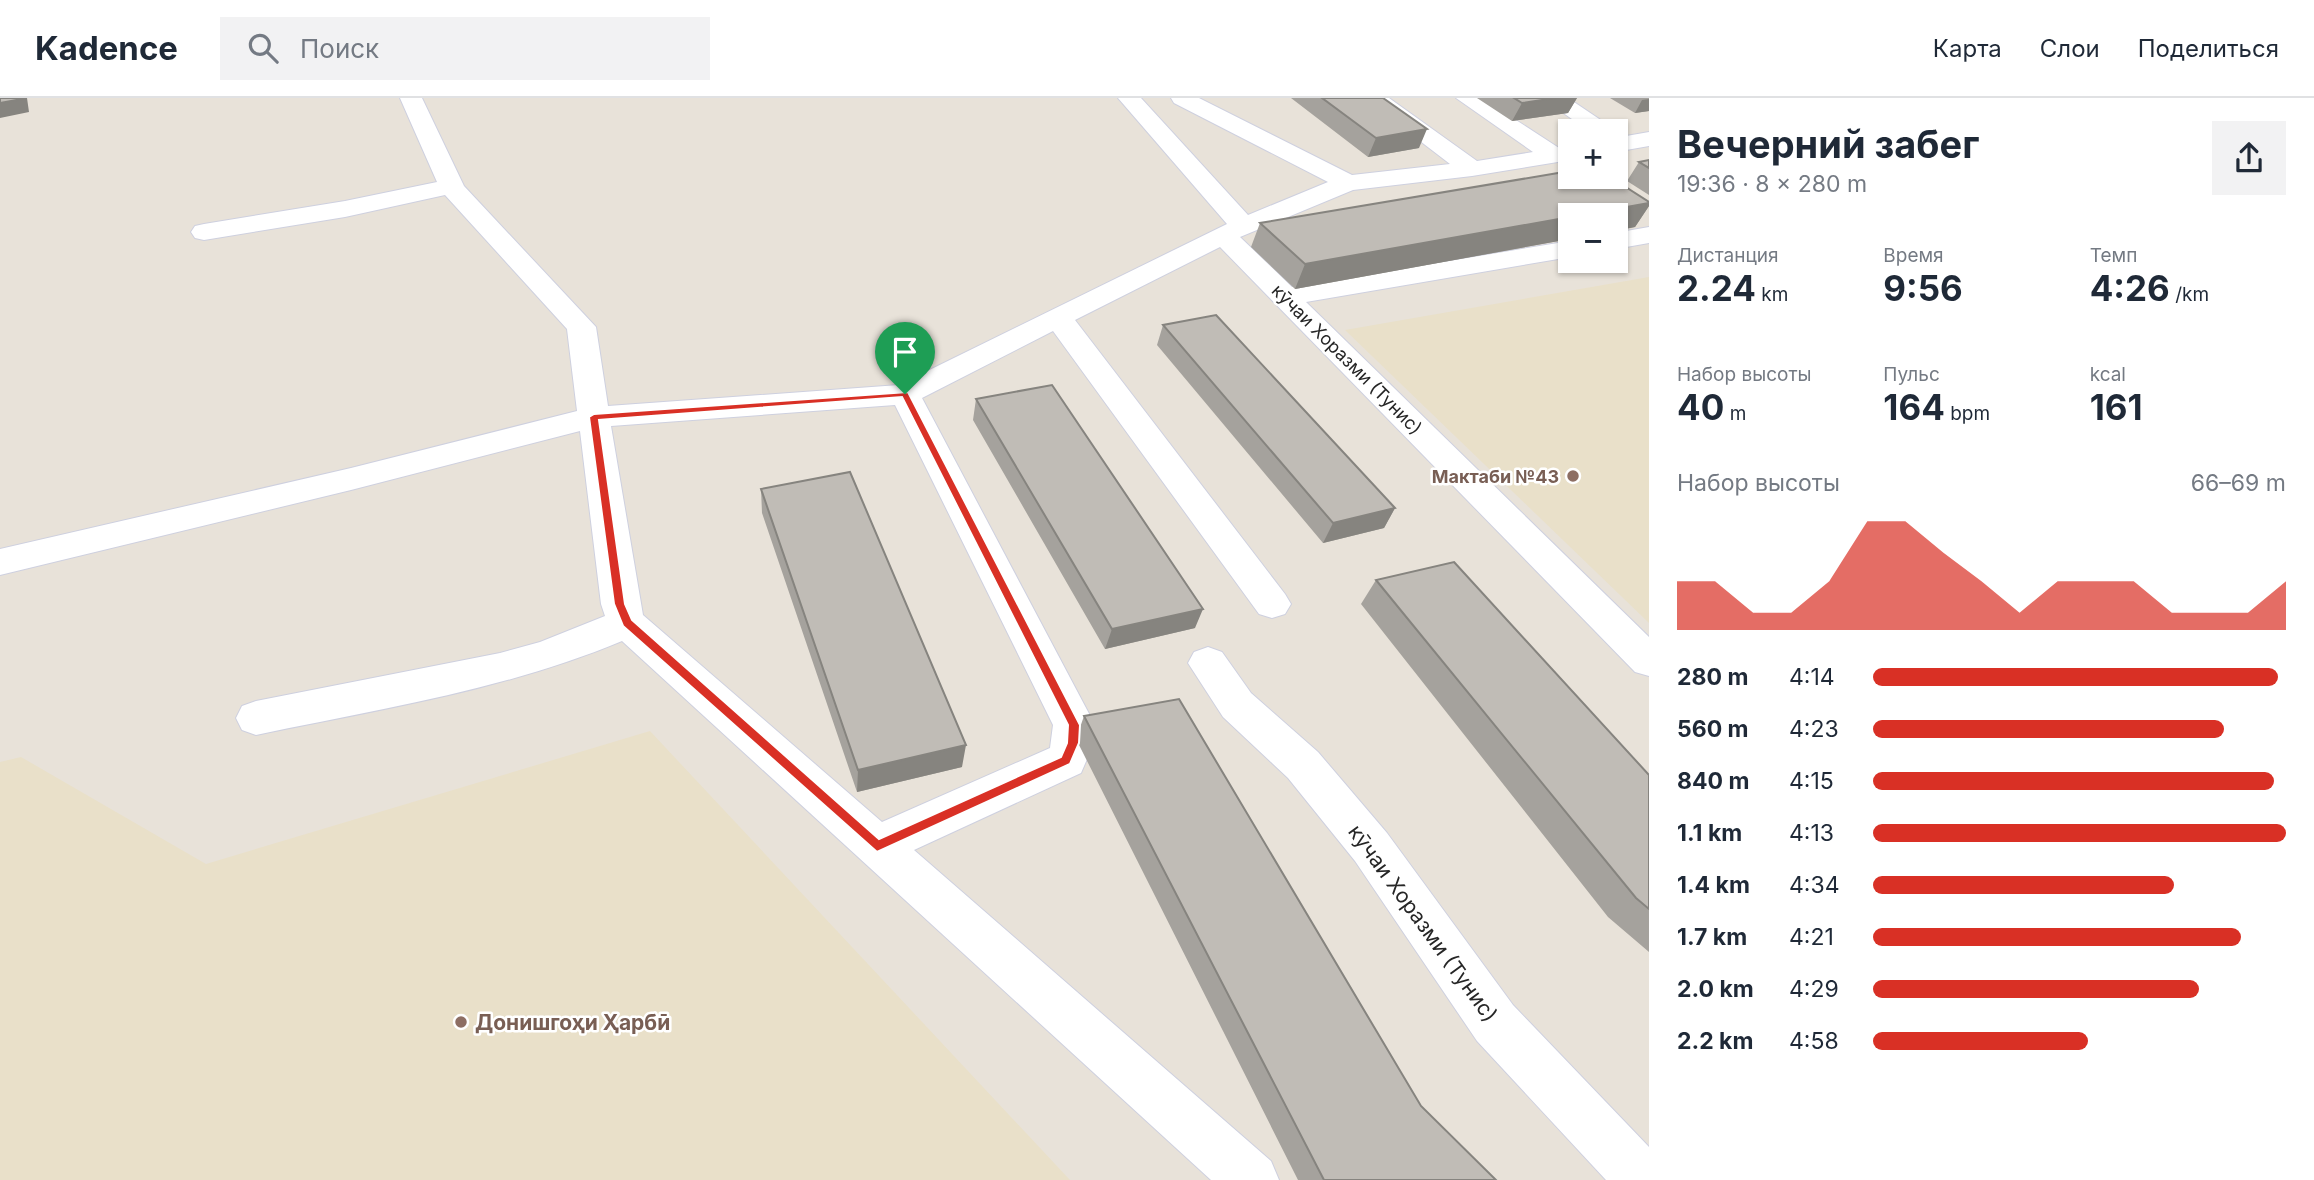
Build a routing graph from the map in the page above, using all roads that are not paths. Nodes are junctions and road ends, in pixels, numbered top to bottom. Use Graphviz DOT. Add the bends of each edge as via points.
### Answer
graph roads {
  1 [pos="411,98"];
  2 [pos="1129,98"];
  3 [pos="1182,98"];
  4 [pos="1375,98"];
  5 [pos="1467,98"];
  6 [pos="1553,98"];
  7 [pos="1585,119"];
  8 [pos="1628,139"];
  9 [pos="1649,139"];
  10 [pos="1558,152"];
  11 [pos="1558,155"];
  12 [pos="1472,169"];
  13 [pos="1348,183"];
  14 [pos="452,186"];
  15 [pos="1233,230"];
  16 [pos="204,232"];
  17 [pos="1649,236"];
  18 [pos="1628,239"];
  19 [pos="1558,251"];
  20 [pos="1285,297"];
  21 [pos="1058,318"];
  22 [pos="905,394"];
  23 [pos="594,417"];
  24 [pos="0,562"];
  25 [pos="1272,604"];
  26 [pos="627,623"];
  27 [pos="1649,661"];
  28 [pos="1208,663"];
  29 [pos="256,718"];
  30 [pos="877,846"];
  31 [pos="1252,1180"];
  32 [pos="1643,1180"];
  1 -- 14 [label="street"];
  2 -- 15 [label="street, кӯчаи Хоразми (Тунис)"];
  3 -- 13 [label="street"];
  4 -- 12 [label="street"];
  5 -- 10 [label="street"];
  6 -- 7 [label="street"];
  8 -- 9 [label="street"];
  11 -- 12 [label="street"];
  12 -- 13 [label="street"];
  13 -- 15 [label="street"];
  14 -- 16 [label="street"];
  14 -- 23 [label="street" via="581,327"];
  15 -- 20 [label="street, кӯчаи Хоразми (Тунис)"];
  15 -- 21 [label="street"];
  17 -- 18 [label="street"];
  19 -- 20 [label="street"];
  20 -- 27 [label="street, кӯчаи Хоразми (Тунис)"];
  21 -- 22 [label="street"];
  21 -- 25 [label="street"];
  22 -- 23 [label="street"];
  22 -- 30 [label="street" via="1074,725 1074,734 1066,761"];
  23 -- 24 [label="street"];
  23 -- 26 [label="street" via="620,604"];
  26 -- 29 [label="street" via="549,655 500,669"];
  26 -- 30 [label="street"];
  28 -- 32 [label="street, кӯчаи Хоразми (Тунис)" via="1237,705 1303,765 1371,847 1495,1023"];
  30 -- 31 [label="street"];
}
